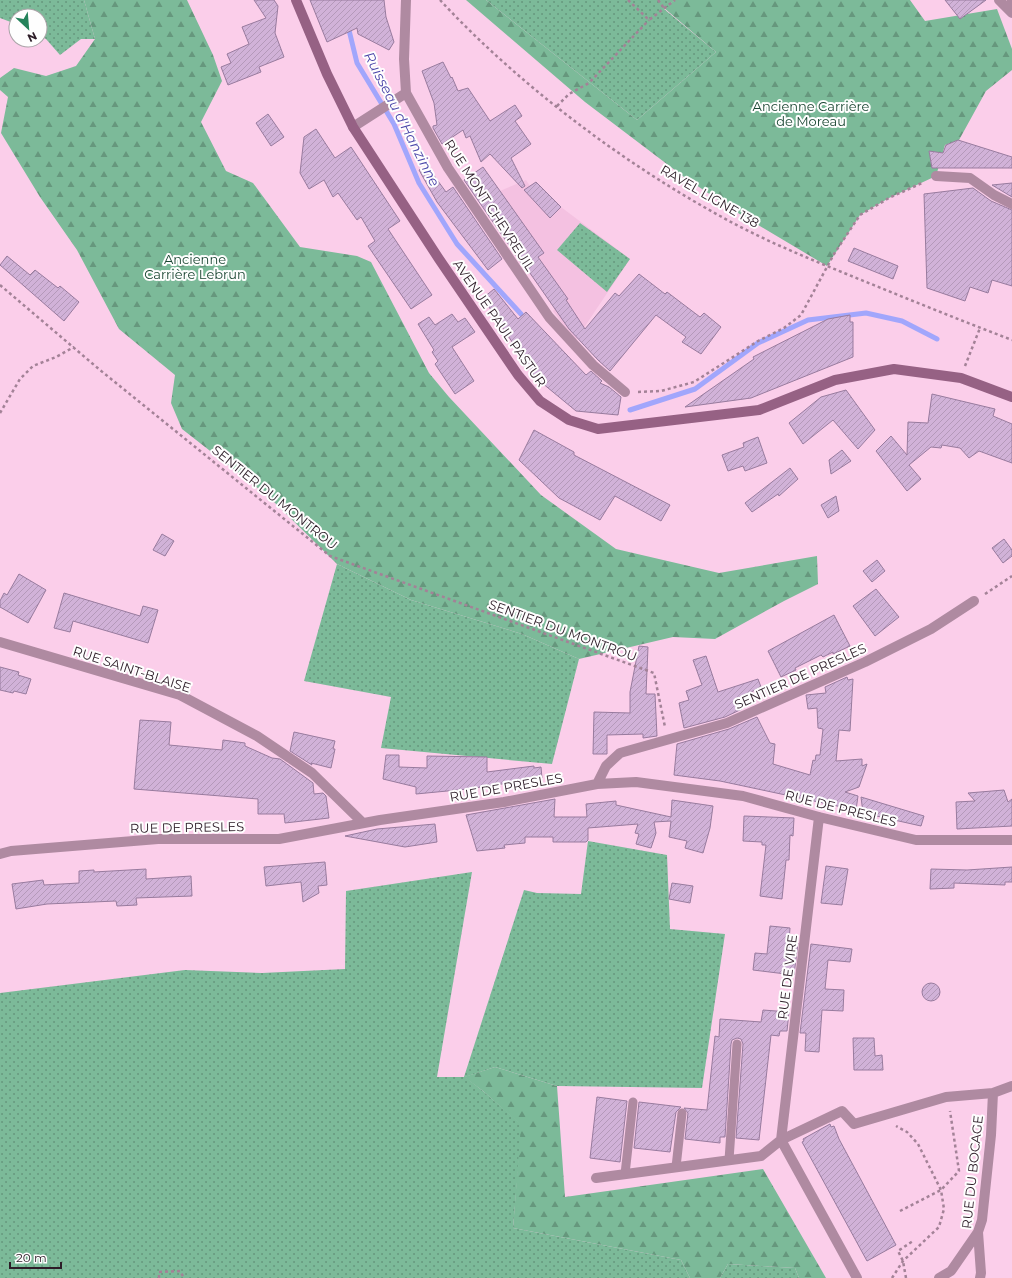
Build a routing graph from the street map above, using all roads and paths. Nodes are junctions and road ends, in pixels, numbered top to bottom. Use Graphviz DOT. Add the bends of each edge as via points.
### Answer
graph roads {
  1 [pos="296,0"];
  2 [pos="406,0"];
  3 [pos="440,0"];
  4 [pos="628,0"];
  5 [pos="658,0"];
  6 [pos="675,0"];
  7 [pos="999,0"];
  8 [pos="664,8"];
  9 [pos="1012,13"];
  10 [pos="649,20"];
  11 [pos="406,93"];
  12 [pos="557,106"];
  13 [pos="353,127"];
  14 [pos="936,176"];
  15 [pos="1012,204"];
  16 [pos="827,266"];
  17 [pos="0,285"];
  18 [pos="980,328"];
  19 [pos="1012,340"];
  20 [pos="74,347"];
  21 [pos="961,378"];
  22 [pos="625,392"];
  23 [pos="1012,397"];
  24 [pos="0,413"];
  25 [pos="1012,576"];
  26 [pos="974,601"];
  27 [pos="0,642"];
  28 [pos="667,739"];
  29 [pos="597,784"];
  30 [pos="819,817"];
  31 [pos="363,823"];
  32 [pos="1012,840"];
  33 [pos="0,854"];
  34 [pos="737,1044"];
  35 [pos="1012,1086"];
  36 [pos="993,1093"];
  37 [pos="946,1096"];
  38 [pos="633,1102"];
  39 [pos="682,1113"];
  40 [pos="889,1114"];
  41 [pos="781,1140"];
  42 [pos="729,1160"];
  43 [pos="676,1167"];
  44 [pos="625,1174"];
  45 [pos="596,1178"];
  46 [pos="941,1190"];
  47 [pos="900,1211"];
  48 [pos="978,1232"];
  49 [pos="913,1241"];
  50 [pos="903,1261"];
  51 [pos="159,1278"];
  52 [pos="184,1278"];
  53 [pos="857,1278"];
  54 [pos="892,1278"];
  55 [pos="906,1278"];
  56 [pos="939,1278"];
  57 [pos="980,1278"];
  1 -- 13 [label="main road, AVENUE PAUL PASTUR" via="327,74"];
  2 -- 11 [label="street, RUE MONT CHEVREUIL"];
  3 -- 12 [label="path, RAVEL LIGNE 138" via="468,31"];
  4 -- 10 [label="path"];
  5 -- 8 [label="path"];
  6 -- 8 [label="path"];
  7 -- 9 [label="street"];
  8 -- 10 [label="path"];
  10 -- 12 [label="path" via="589,83 569,94"];
  11 -- 13 [label="street"];
  11 -- 22 [label="street, RUE MONT CHEVREUIL" via="448,168 550,317 594,365"];
  12 -- 16 [label="path, RAVEL LIGNE 138" via="657,178 720,216"];
  13 -- 21 [label="main road, AVENUE PAUL PASTUR" via="438,259 518,375 540,401 569,420 598,429 759,410 835,380 894,369"];
  14 -- 15 [label="street" via="970,178"];
  14 -- 16 [label="path" via="860,215"];
  16 -- 18 [label="path, RAVEL LIGNE 138"];
  16 -- 22 [label="path" via="801,315 784,328 694,382 661,391"];
  17 -- 20 [label="path, SENTIER DU MONTROU"];
  18 -- 19 [label="path, RAVEL LIGNE 138"];
  18 -- 21 [label="path"];
  20 -- 24 [label="path" via="33,366 20,380"];
  20 -- 28 [label="path, SENTIER DU MONTROU" via="330,556 654,672"];
  21 -- 23 [label="main road, AVENUE PAUL PASTUR"];
  25 -- 26 [label="path"];
  26 -- 28 [label="street, SENTIER DE PRESLES" via="931,629 866,662 727,723"];
  27 -- 31 [label="street, RUE SAINT-BLAISE" via="180,695 257,736 312,773"];
  28 -- 29 [label="street, SENTIER DE PRESLES" via="620,753 606,766"];
  29 -- 30 [label="street, RUE DE PRESLES" via="636,782 743,796"];
  29 -- 31 [label="street, RUE DE PRESLES" via="504,802"];
  30 -- 32 [label="street, RUE DE PRESLES" via="916,840"];
  30 -- 41 [label="street, RUE DE VIRE"];
  31 -- 33 [label="street, RUE DE PRESLES" via="279,839 158,839 11,850"];
  34 -- 42 [label="lane"];
  35 -- 36 [label="street"];
  36 -- 37 [label="street"];
  36 -- 48 [label="street, RUE DU BOCAGE" via="992,1135 982,1220"];
  37 -- 40 [label="street"];
  37 -- 46 [label="path" via="953,1121 958,1171"];
  38 -- 44 [label="lane"];
  39 -- 43 [label="lane"];
  40 -- 41 [label="street" via="854,1124 842,1111"];
  40 -- 46 [label="path" via="894,1125 907,1132 918,1144"];
  41 -- 42 [label="street" via="761,1156"];
  41 -- 53 [label="street"];
  42 -- 43 [label="street"];
  43 -- 44 [label="street"];
  44 -- 45 [label="street"];
  46 -- 47 [label="path"];
  46 -- 50 [label="path" via="944,1209 939,1227"];
  48 -- 56 [label="street" via="951,1271"];
  48 -- 57 [label="street, RUE DU BOCAGE"];
  49 -- 50 [label="path" via="898,1251"];
  50 -- 54 [label="path"];
  50 -- 55 [label="path"];
  51 -- 52 [label="path" via="159,1272 180,1271"];
}
